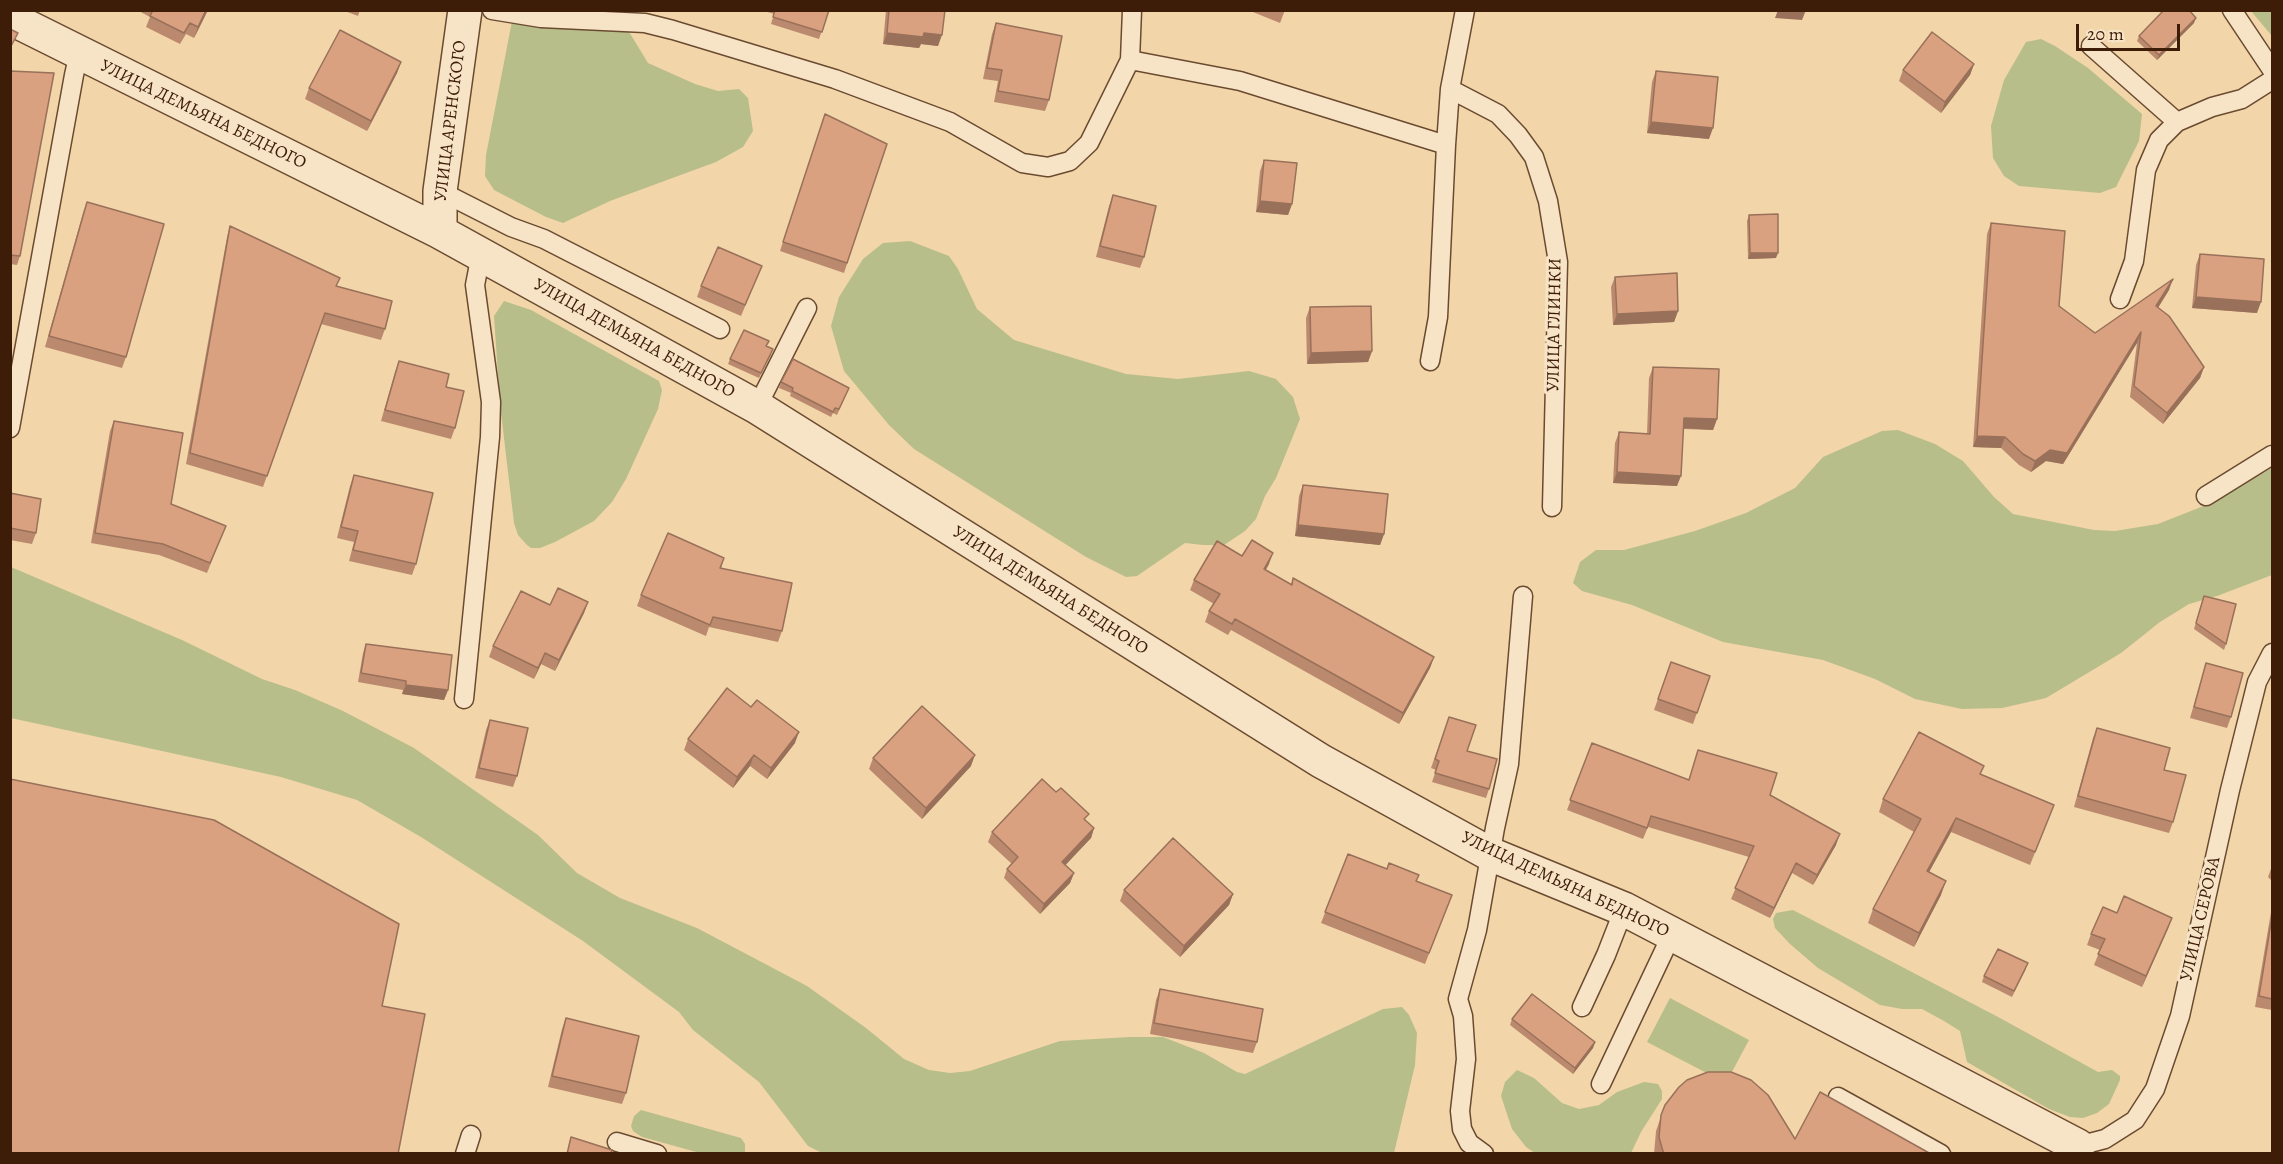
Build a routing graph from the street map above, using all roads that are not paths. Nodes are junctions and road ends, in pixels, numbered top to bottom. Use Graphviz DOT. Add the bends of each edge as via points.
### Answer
graph roads {
  1 [pos="465,10"];
  2 [pos="492,10"];
  3 [pos="1132,10"];
  4 [pos="1465,10"];
  5 [pos="2232,10"];
  6 [pos="10,18"];
  7 [pos="2091,46"];
  8 [pos="80,53"];
  9 [pos="1130,60"];
  10 [pos="2272,70"];
  11 [pos="2272,80"];
  12 [pos="1450,89"];
  13 [pos="2177,122"];
  14 [pos="1446,145"];
  15 [pos="440,191"];
  16 [pos="440,232"];
  17 [pos="481,254"];
  18 [pos="2120,299"];
  19 [pos="807,308"];
  20 [pos="720,329"];
  21 [pos="1430,361"];
  22 [pos="757,407"];
  23 [pos="10,428"];
  24 [pos="2272,455"];
  25 [pos="2206,496"];
  26 [pos="1552,507"];
  27 [pos="1523,596"];
  28 [pos="2272,653"];
  29 [pos="464,699"];
  30 [pos="1490,854"];
  31 [pos="1624,909"];
  32 [pos="1672,934"];
  33 [pos="1582,1007"];
  34 [pos="1600,1084"];
  35 [pos="1838,1097"];
  36 [pos="471,1135"];
  37 [pos="617,1142"];
  38 [pos="2082,1151"];
  39 [pos="465,1154"];
  40 [pos="657,1154"];
  41 [pos="1484,1154"];
  42 [pos="1941,1154"];
  1 -- 15 [label="street, УЛИЦА АРЕНСКОГО"];
  2 -- 9 [label="lane" via="541,18 645,23 663,28 835,79 950,122 1022,163 1048,167 1070,161 1089,143"];
  3 -- 9 [label="lane"];
  4 -- 12 [label="lane"];
  5 -- 10 [label="lane"];
  6 -- 8 [label="street, УЛИЦА ДЕМЬЯНА БЕДНОГО"];
  7 -- 13 [label="lane"];
  8 -- 16 [label="street, УЛИЦА ДЕМЬЯНА БЕДНОГО"];
  8 -- 23 [label="lane"];
  9 -- 14 [label="lane" via="1240,81"];
  11 -- 13 [label="lane" via="2242,99"];
  12 -- 14 [label="lane"];
  12 -- 26 [label="lane, УЛИЦА ГЛИНКИ" via="1498,114 1518,135 1534,157 1548,201 1558,262"];
  13 -- 18 [label="lane" via="2159,140 2146,170 2134,261"];
  14 -- 21 [label="lane" via="1438,317"];
  15 -- 16 [label="street, УЛИЦА АРЕНСКОГО"];
  15 -- 20 [label="lane"];
  16 -- 17 [label="street, УЛИЦА ДЕМЬЯНА БЕДНОГО"];
  17 -- 22 [label="street, УЛИЦА ДЕМЬЯНА БЕДНОГО"];
  17 -- 29 [label="lane" via="475,285 490,392 490,437"];
  19 -- 22 [label="lane"];
  22 -- 30 [label="street, УЛИЦА ДЕМЬЯНА БЕДНОГО" via="1321,761"];
  24 -- 25 [label="lane"];
  27 -- 30 [label="lane" via="1509,764"];
  28 -- 38 [label="lane, УЛИЦА СЕРОВА" via="2257,682 2180,1016 2155,1089 2135,1120"];
  30 -- 31 [label="street, УЛИЦА ДЕМЬЯНА БЕДНОГО"];
  30 -- 41 [label="lane" via="1477,930 1458,999 1466,1059 1460,1111 1462,1129 1469,1143"];
  31 -- 32 [label="street, УЛИЦА ДЕМЬЯНА БЕДНОГО"];
  31 -- 33 [label="lane"];
  32 -- 34 [label="lane"];
  32 -- 38 [label="street, УЛИЦА ДЕМЬЯНА БЕДНОГО"];
  35 -- 42 [label="lane"];
  36 -- 39 [label="lane"];
  37 -- 40 [label="lane"];
}
